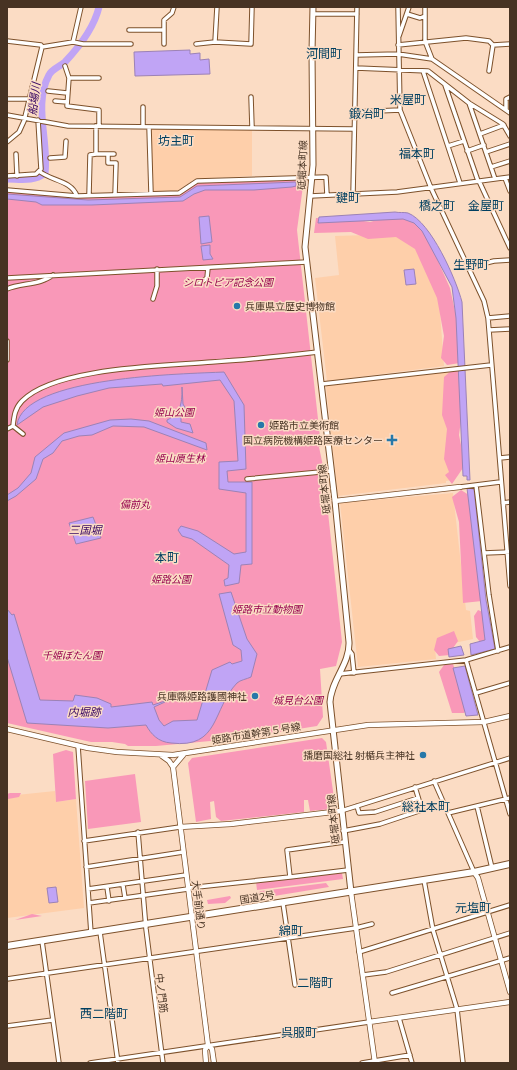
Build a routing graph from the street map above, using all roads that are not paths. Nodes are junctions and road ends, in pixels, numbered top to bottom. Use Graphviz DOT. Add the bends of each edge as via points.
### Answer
graph roads {
  1 [pos="81,7"];
  2 [pos="174,7"];
  3 [pos="217,7"];
  4 [pos="252,7"];
  5 [pos="313,7"];
  6 [pos="357,7"];
  7 [pos="398,7"];
  8 [pos="409,7"];
  9 [pos="425,7"];
  10 [pos="313,14"];
  11 [pos="357,14"];
  12 [pos="407,14"];
  13 [pos="425,16"];
  14 [pos="129,30"];
  15 [pos="164,30"];
  16 [pos="398,39"];
  17 [pos="7,41"];
  18 [pos="425,41"];
  19 [pos="73,42"];
  20 [pos="215,42"];
  21 [pos="131,44"];
  22 [pos="164,44"];
  23 [pos="196,44"];
  24 [pos="510,44"];
  25 [pos="398,45"];
  26 [pos="493,45"];
  27 [pos="42,47"];
  28 [pos="398,54"];
  29 [pos="356,55"];
  30 [pos="432,59"];
  31 [pos="65,66"];
  32 [pos="356,68"];
  33 [pos="398,70"];
  34 [pos="423,71"];
  35 [pos="489,71"];
  36 [pos="69,78"];
  37 [pos="99,78"];
  38 [pos="444,84"];
  39 [pos="48,91"];
  40 [pos="68,93"];
  41 [pos="251,97"];
  42 [pos="510,97"];
  43 [pos="7,98"];
  44 [pos="29,99"];
  45 [pos="54,101"];
  46 [pos="67,102"];
  47 [pos="469,102"];
  48 [pos="143,107"];
  49 [pos="400,110"];
  50 [pos="508,111"];
  51 [pos="354,112"];
  52 [pos="7,116"];
  53 [pos="25,118"];
  54 [pos="38,120"];
  55 [pos="504,125"];
  56 [pos="98,126"];
  57 [pos="143,127"];
  58 [pos="150,127"];
  59 [pos="252,127"];
  60 [pos="312,128"];
  61 [pos="353,129"];
  62 [pos="480,134"];
  63 [pos="510,136"];
  64 [pos="66,141"];
  65 [pos="464,141"];
  66 [pos="7,142"];
  67 [pos="510,144"];
  68 [pos="484,145"];
  69 [pos="448,146"];
  70 [pos="467,151"];
  71 [pos="486,152"];
  72 [pos="16,154"];
  73 [pos="96,154"];
  74 [pos="108,154"];
  75 [pos="114,154"];
  76 [pos="50,158"];
  77 [pos="510,161"];
  78 [pos="491,167"];
  79 [pos="39,171"];
  80 [pos="7,176"];
  81 [pos="17,176"];
  82 [pos="312,177"];
  83 [pos="510,177"];
  84 [pos="505,178"];
  85 [pos="495,179"];
  86 [pos="479,181"];
  87 [pos="460,183"];
  88 [pos="431,188"];
  89 [pos="7,190"];
  90 [pos="510,191"];
  91 [pos="151,193"];
  92 [pos="353,194"];
  93 [pos="89,195"];
  94 [pos="115,195"];
  95 [pos="327,195"];
  96 [pos="77,196"];
  97 [pos="310,196"];
  98 [pos="510,248"];
  99 [pos="510,260"];
  100 [pos="307,262"];
  101 [pos="469,267"];
  102 [pos="208,268"];
  103 [pos="157,269"];
  104 [pos="54,275"];
  105 [pos="7,278"];
  106 [pos="199,284"];
  107 [pos="7,289"];
  108 [pos="154,299"];
  109 [pos="510,316"];
  110 [pos="488,318"];
  111 [pos="510,329"];
  112 [pos="489,330"];
  113 [pos="7,341"];
  114 [pos="318,352"];
  115 [pos="7,360"];
  116 [pos="492,364"];
  117 [pos="322,384"];
  118 [pos="14,426"];
  119 [pos="7,429"];
  120 [pos="23,434"];
  121 [pos="510,457"];
  122 [pos="500,458"];
  123 [pos="331,471"];
  124 [pos="247,479"];
  125 [pos="500,482"];
  126 [pos="476,485"];
  127 [pos="460,487"];
  128 [pos="335,500"];
  129 [pos="503,502"];
  130 [pos="510,502"];
  131 [pos="510,518"];
  132 [pos="505,519"];
  133 [pos="508,552"];
  134 [pos="484,553"];
  135 [pos="510,586"];
  136 [pos="510,648"];
  137 [pos="349,650"];
  138 [pos="498,651"];
  139 [pos="466,660"];
  140 [pos="354,673"];
  141 [pos="339,674"];
  142 [pos="510,685"];
  143 [pos="476,693"];
  144 [pos="510,716"];
  145 [pos="484,722"];
  146 [pos="7,729"];
  147 [pos="332,729"];
  148 [pos="78,746"];
  149 [pos="184,754"];
  150 [pos="160,756"];
  151 [pos="510,758"];
  152 [pos="496,762"];
  153 [pos="173,767"];
  154 [pos="434,780"];
  155 [pos="415,787"];
  156 [pos="418,798"];
  157 [pos="508,798"];
  158 [pos="356,806"];
  159 [pos="477,806"];
  160 [pos="341,811"];
  161 [pos="448,813"];
  162 [pos="510,814"];
  163 [pos="180,827"];
  164 [pos="343,831"];
  165 [pos="138,832"];
  166 [pos="84,841"];
  167 [pos="344,842"];
  168 [pos="184,852"];
  169 [pos="140,858"];
  170 [pos="510,864"];
  171 [pos="86,867"];
  172 [pos="492,868"];
  173 [pos="348,870"];
  174 [pos="474,872"];
  175 [pos="186,875"];
  176 [pos="290,877"];
  177 [pos="424,880"];
  178 [pos="142,882"];
  179 [pos="123,885"];
  180 [pos="107,887"];
  181 [pos="88,889"];
  182 [pos="188,889"];
  183 [pos="351,892"];
  184 [pos="143,896"];
  185 [pos="125,898"];
  186 [pos="109,900"];
  187 [pos="89,903"];
  188 [pos="283,903"];
  189 [pos="510,906"];
  190 [pos="487,912"];
  191 [pos="192,918"];
  192 [pos="372,924"];
  193 [pos="145,925"];
  194 [pos="356,928"];
  195 [pos="433,930"];
  196 [pos="100,932"];
  197 [pos="91,933"];
  198 [pos="510,933"];
  199 [pos="288,938"];
  200 [pos="494,938"];
  201 [pos="42,941"];
  202 [pos="7,946"];
  203 [pos="196,950"];
  204 [pos="360,952"];
  205 [pos="440,954"];
  206 [pos="149,957"];
  207 [pos="510,958"];
  208 [pos="501,961"];
  209 [pos="105,964"];
  210 [pos="47,973"];
  211 [pos="362,976"];
  212 [pos="447,976"];
  213 [pos="7,979"];
  214 [pos="295,985"];
  215 [pos="510,992"];
  216 [pos="392,993"];
  217 [pos="510,1002"];
  218 [pos="457,1009"];
  219 [pos="399,1018"];
  220 [pos="53,1020"];
  221 [pos="369,1022"];
  222 [pos="7,1026"];
  223 [pos="208,1045"];
  224 [pos="161,1052"];
  225 [pos="410,1055"];
  226 [pos="117,1058"];
  227 [pos="375,1062"];
  228 [pos="59,1063"];
  229 [pos="90,1063"];
  230 [pos="118,1063"];
  231 [pos="163,1063"];
  232 [pos="206,1063"];
  233 [pos="214,1063"];
  234 [pos="362,1063"];
  235 [pos="412,1063"];
  236 [pos="463,1063"];
  1 -- 19 [label="street"];
  2 -- 15 [label="street" via="172,13 164,20"];
  3 -- 20 [label="street"];
  4 -- 20 [label="street" via="251,44"];
  5 -- 10 [label="main road, 砥堀本町線"];
  6 -- 11 [label="street"];
  7 -- 16 [label="street"];
  8 -- 12 [label="street"];
  9 -- 13 [label="street"];
  10 -- 11 [label="street"];
  10 -- 60 [label="main road, 砥堀本町線"];
  11 -- 29 [label="street"];
  12 -- 13 [label="street" via="420,18"];
  12 -- 16 [label="street"];
  13 -- 18 [label="street"];
  14 -- 15 [label="street"];
  15 -- 22 [label="street"];
  16 -- 25 [label="street"];
  17 -- 27 [label="street"];
  18 -- 25 [label="street"];
  18 -- 26 [label="street" via="466,38 489,41"];
  18 -- 30 [label="street"];
  19 -- 21 [label="street"];
  19 -- 27 [label="street"];
  20 -- 23 [label="street"];
  24 -- 26 [label="street"];
  25 -- 28 [label="street"];
  26 -- 35 [label="street"];
  27 -- 44 [label="street"];
  28 -- 29 [label="street"];
  28 -- 30 [label="street"];
  28 -- 33 [label="street"];
  29 -- 32 [label="street"];
  30 -- 50 [label="street"];
  31 -- 36 [label="street"];
  32 -- 33 [label="street"];
  32 -- 51 [label="street"];
  33 -- 34 [label="street"];
  33 -- 49 [label="street"];
  34 -- 38 [label="street" via="428,71"];
  34 -- 69 [label="street"];
  36 -- 37 [label="street"];
  36 -- 40 [label="street"];
  38 -- 47 [label="street"];
  38 -- 65 [label="street"];
  39 -- 40 [label="street"];
  40 -- 46 [label="street"];
  41 -- 59 [label="street"];
  42 -- 50 [label="street" via="506,99"];
  43 -- 44 [label="street"];
  44 -- 53 [label="street"];
  45 -- 46 [label="street"];
  46 -- 56 [label="street" via="67,106 99,110"];
  47 -- 55 [label="street"];
  47 -- 62 [label="street"];
  48 -- 57 [label="street"];
  49 -- 51 [label="street"];
  49 -- 88 [label="street"];
  51 -- 61 [label="street"];
  52 -- 53 [label="street"];
  53 -- 54 [label="street"];
  53 -- 66 [label="street" via="19,132"];
  54 -- 56 [label="street" via="68,126"];
  54 -- 79 [label="street" via="41,169"];
  55 -- 62 [label="street"];
  55 -- 63 [label="street"];
  56 -- 57 [label="street"];
  56 -- 73 [label="street"];
  57 -- 58 [label="street"];
  58 -- 59 [label="street"];
  58 -- 91 [label="street"];
  59 -- 60 [label="street"];
  60 -- 61 [label="street"];
  60 -- 82 [label="main road, 砥堀本町線"];
  61 -- 92 [label="street"];
  62 -- 68 [label="street"];
  64 -- 76 [label="street" via="65,157"];
  65 -- 69 [label="street"];
  65 -- 70 [label="street"];
  67 -- 71 [label="street"];
  68 -- 70 [label="street"];
  68 -- 71 [label="street"];
  69 -- 87 [label="street"];
  70 -- 86 [label="street"];
  71 -- 78 [label="street"];
  72 -- 81 [label="street"];
  73 -- 74 [label="street"];
  73 -- 93 [label="street" via="90,155"];
  74 -- 75 [label="street"];
  74 -- 94 [label="street" via="108,163 116,163"];
  77 -- 78 [label="street"];
  78 -- 85 [label="street"];
  79 -- 81 [label="street" via="36,174"];
  79 -- 96 [label="street" via="46,177 70,185"];
  80 -- 81 [label="street"];
  82 -- 91 [label="street" via="197,181 178,193"];
  82 -- 95 [label="street" via="326,177"];
  82 -- 97 [label="main road, 砥堀本町線"];
  83 -- 84 [label="street"];
  84 -- 85 [label="street"];
  84 -- 90 [label="street"];
  85 -- 86 [label="street"];
  86 -- 87 [label="street"];
  86 -- 98 [label="street"];
  87 -- 88 [label="street"];
  88 -- 92 [label="street"];
  88 -- 101 [label="street"];
  89 -- 96 [label="street"];
  91 -- 94 [label="street"];
  92 -- 95 [label="street"];
  93 -- 94 [label="street"];
  93 -- 96 [label="street"];
  95 -- 97 [label="street"];
  97 -- 100 [label="main road, 砥堀本町線" via="305,237"];
  99 -- 101 [label="street"];
  100 -- 102 [label="street"];
  100 -- 114 [label="main road, 砥堀本町線"];
  101 -- 110 [label="street" via="484,301"];
  102 -- 103 [label="street"];
  102 -- 106 [label="street" via="207,278"];
  103 -- 104 [label="street"];
  103 -- 108 [label="street"];
  104 -- 105 [label="street"];
  104 -- 107 [label="street"];
  109 -- 110 [label="street"];
  110 -- 112 [label="street"];
  111 -- 112 [label="street"];
  112 -- 116 [label="street"];
  113 -- 115 [label="street"];
  114 -- 117 [label="main road, 砥堀本町線"];
  114 -- 118 [label="street" via="111,370 73,377 40,390 21,402 14,413"];
  116 -- 117 [label="street"];
  116 -- 122 [label="street"];
  117 -- 123 [label="main road, 砥堀本町線"];
  118 -- 119 [label="street"];
  118 -- 120 [label="street"];
  121 -- 122 [label="street"];
  122 -- 125 [label="street"];
  123 -- 124 [label="street"];
  123 -- 128 [label="main road, 砥堀本町線"];
  125 -- 126 [label="street"];
  125 -- 129 [label="street"];
  126 -- 127 [label="street"];
  126 -- 134 [label="street"];
  127 -- 128 [label="street"];
  128 -- 137 [label="main road, 砥堀本町線"];
  129 -- 130 [label="street"];
  129 -- 132 [label="street"];
  131 -- 132 [label="street"];
  132 -- 133 [label="street"];
  133 -- 134 [label="street"];
  133 -- 135 [label="street"];
  134 -- 138 [label="street"];
  136 -- 138 [label="street"];
  137 -- 140 [label="street" via="352,654"];
  137 -- 141 [label="main road, 砥堀本町線"];
  138 -- 139 [label="street"];
  139 -- 140 [label="street"];
  139 -- 143 [label="street"];
  140 -- 141 [label="street"];
  141 -- 147 [label="main road, 砥堀本町線" via="330,698"];
  142 -- 143 [label="street"];
  143 -- 145 [label="street"];
  144 -- 145 [label="street, 姫路市道幹第５号線"];
  145 -- 147 [label="street, 姫路市道幹第５号線" via="381,723"];
  145 -- 152 [label="street"];
  146 -- 148 [label="street, 姫路市道幹第５号線"];
  147 -- 149 [label="street, 姫路市道幹第５号線"];
  147 -- 160 [label="main road, 砥堀本町線"];
  148 -- 150 [label="street, 姫路市道幹第５号線"];
  148 -- 166 [label="street"];
  149 -- 150 [label="street, 姫路市道幹第５号線"];
  149 -- 153 [label="street"];
  150 -- 153 [label="street" via="166,758"];
  151 -- 152 [label="street"];
  152 -- 154 [label="street"];
  152 -- 157 [label="street"];
  153 -- 163 [label="street, 大手前通り"];
  154 -- 155 [label="street"];
  154 -- 161 [label="street"];
  155 -- 156 [label="street"];
  155 -- 158 [label="street"];
  156 -- 158 [label="street" via="368,813 360,813"];
  156 -- 164 [label="street" via="422,810 380,824"];
  157 -- 159 [label="street"];
  157 -- 162 [label="street"];
  158 -- 160 [label="street"];
  159 -- 161 [label="street"];
  159 -- 172 [label="street"];
  160 -- 163 [label="street" via="231,824"];
  160 -- 164 [label="main road, 砥堀本町線"];
  161 -- 174 [label="street"];
  163 -- 165 [label="street"];
  163 -- 168 [label="street, 大手前通り"];
  164 -- 167 [label="main road, 砥堀本町線"];
  165 -- 166 [label="street"];
  165 -- 169 [label="street, 中ノ門筋"];
  166 -- 171 [label="street"];
  167 -- 173 [label="main road, 砥堀本町線"];
  167 -- 176 [label="street" via="287,850"];
  168 -- 169 [label="street"];
  168 -- 175 [label="street, 大手前通り"];
  169 -- 171 [label="street"];
  169 -- 178 [label="street, 中ノ門筋"];
  170 -- 172 [label="highway, 国道2号"];
  171 -- 181 [label="street"];
  172 -- 174 [label="highway, 国道2号"];
  173 -- 176 [label="street"];
  173 -- 183 [label="main road, 砥堀本町線"];
  174 -- 177 [label="highway, 国道2号"];
  174 -- 190 [label="street"];
  175 -- 178 [label="street"];
  175 -- 182 [label="street, 大手前通り"];
  176 -- 182 [label="street"];
  177 -- 183 [label="highway, 国道2号"];
  177 -- 195 [label="street"];
  178 -- 179 [label="street"];
  178 -- 184 [label="street, 中ノ門筋"];
  179 -- 180 [label="street"];
  179 -- 185 [label="street"];
  180 -- 181 [label="street"];
  180 -- 186 [label="street"];
  181 -- 187 [label="street"];
  182 -- 184 [label="street"];
  182 -- 191 [label="street, 大手前通り"];
  183 -- 188 [label="highway, 国道2号"];
  183 -- 194 [label="street"];
  184 -- 185 [label="street"];
  184 -- 193 [label="street, 中ノ門筋"];
  185 -- 186 [label="street"];
  186 -- 187 [label="street"];
  187 -- 197 [label="street"];
  188 -- 191 [label="highway, 国道2号"];
  188 -- 199 [label="street"];
  189 -- 190 [label="street"];
  190 -- 195 [label="street"];
  190 -- 200 [label="street"];
  191 -- 193 [label="highway, 国道2号"];
  191 -- 203 [label="street, 大手前通り"];
  192 -- 194 [label="street"];
  193 -- 196 [label="highway, 国道2号"];
  193 -- 206 [label="street, 中ノ門筋"];
  194 -- 199 [label="street"];
  194 -- 204 [label="street"];
  195 -- 204 [label="street"];
  195 -- 205 [label="street"];
  196 -- 197 [label="highway, 国道2号"];
  196 -- 209 [label="street"];
  197 -- 201 [label="highway, 国道2号"];
  198 -- 200 [label="street"];
  199 -- 203 [label="street"];
  199 -- 214 [label="street"];
  200 -- 205 [label="street"];
  200 -- 208 [label="street"];
  201 -- 202 [label="highway, 国道2号"];
  201 -- 210 [label="street"];
  203 -- 206 [label="street"];
  203 -- 223 [label="street, 大手前通り"];
  204 -- 211 [label="street"];
  205 -- 211 [label="street" via="386,972"];
  205 -- 212 [label="street"];
  206 -- 209 [label="street"];
  206 -- 224 [label="street, 中ノ門筋"];
  207 -- 208 [label="street"];
  208 -- 212 [label="street"];
  208 -- 215 [label="street"];
  209 -- 210 [label="street"];
  209 -- 226 [label="street"];
  210 -- 213 [label="street"];
  210 -- 220 [label="street"];
  211 -- 221 [label="street"];
  212 -- 216 [label="street"];
  212 -- 218 [label="street"];
  217 -- 218 [label="street"];
  218 -- 219 [label="street"];
  218 -- 236 [label="street"];
  219 -- 221 [label="street"];
  219 -- 225 [label="street"];
  220 -- 222 [label="street"];
  220 -- 228 [label="street"];
  221 -- 223 [label="street"];
  221 -- 227 [label="street"];
  223 -- 224 [label="street"];
  223 -- 232 [label="street, 大手前通り" via="205,1050"];
  223 -- 233 [label="street, 大手前通り" via="212,1049"];
  224 -- 226 [label="street"];
  224 -- 231 [label="street, 中ノ門筋"];
  225 -- 227 [label="street"];
  225 -- 235 [label="street"];
  226 -- 229 [label="street"];
  226 -- 230 [label="street"];
  227 -- 234 [label="street"];
}
